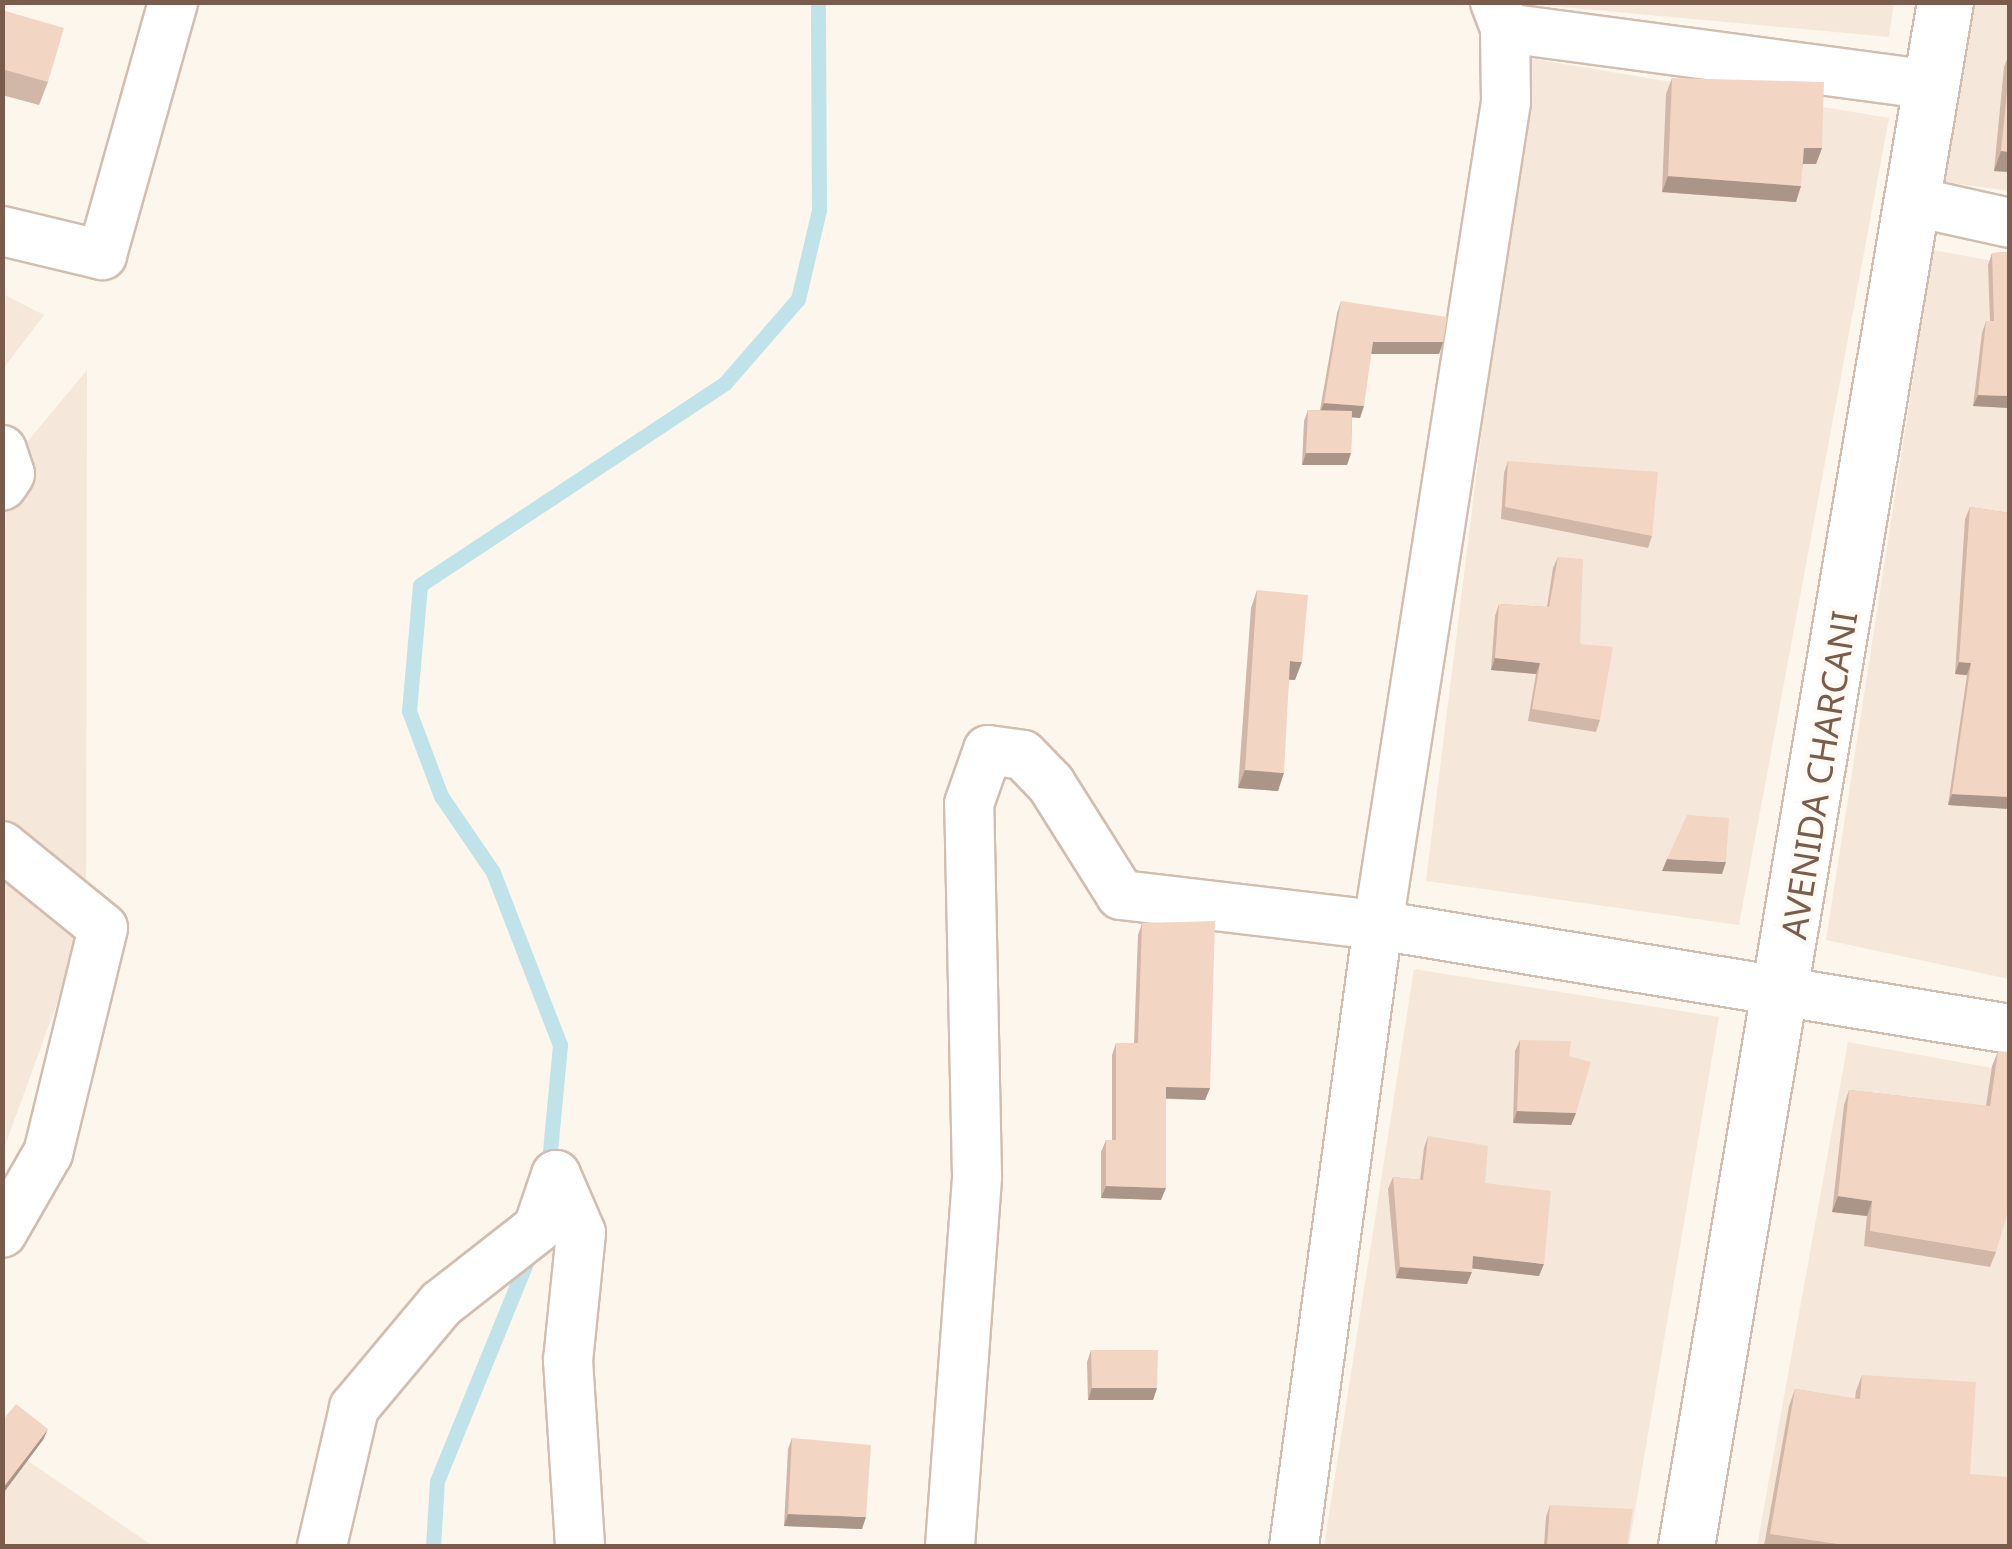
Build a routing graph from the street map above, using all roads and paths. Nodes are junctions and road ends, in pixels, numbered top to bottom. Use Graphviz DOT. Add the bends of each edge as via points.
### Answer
graph roads {
  1 [pos="173,2"];
  2 [pos="1945,2"];
  3 [pos="1500,15"];
  4 [pos="1934,86"];
  5 [pos="1915,202"];
  6 [pos="2010,223"];
  7 [pos="2,231"];
  8 [pos="2,450"];
  9 [pos="2,486"];
  10 [pos="2,846"];
  11 [pos="1378,926"];
  12 [pos="1784,990"];
  13 [pos="2010,1029"];
  14 [pos="2,1233"];
  15 [pos="322,1546"];
  16 [pos="580,1546"];
  17 [pos="950,1546"];
  18 [pos="1294,1546"];
  19 [pos="1686,1546"];
  1 -- 7 [label="street" via="102,256"];
  2 -- 4 [label="main road, AVENIDA CHARCANI"];
  3 -- 4 [label="street"];
  3 -- 11 [label="street" via="1506,102"];
  4 -- 5 [label="main road, AVENIDA CHARCANI"];
  5 -- 6 [label="street"];
  5 -- 12 [label="main road, AVENIDA CHARCANI"];
  8 -- 9 [label="street" via="10,474"];
  10 -- 14 [label="street" via="103,928 48,1153"];
  11 -- 12 [label="street"];
  11 -- 17 [label="street" via="1121,895 1051,784 1023,755 988,750 969,804 977,1176"];
  11 -- 18 [label="street"];
  12 -- 13 [label="street"];
  12 -- 19 [label="main road, AVENIDA CHARCANI"];
  15 -- 16 [label="street" via="354,1408 442,1304 538,1228 556,1175 581,1233 568,1360"];
}
